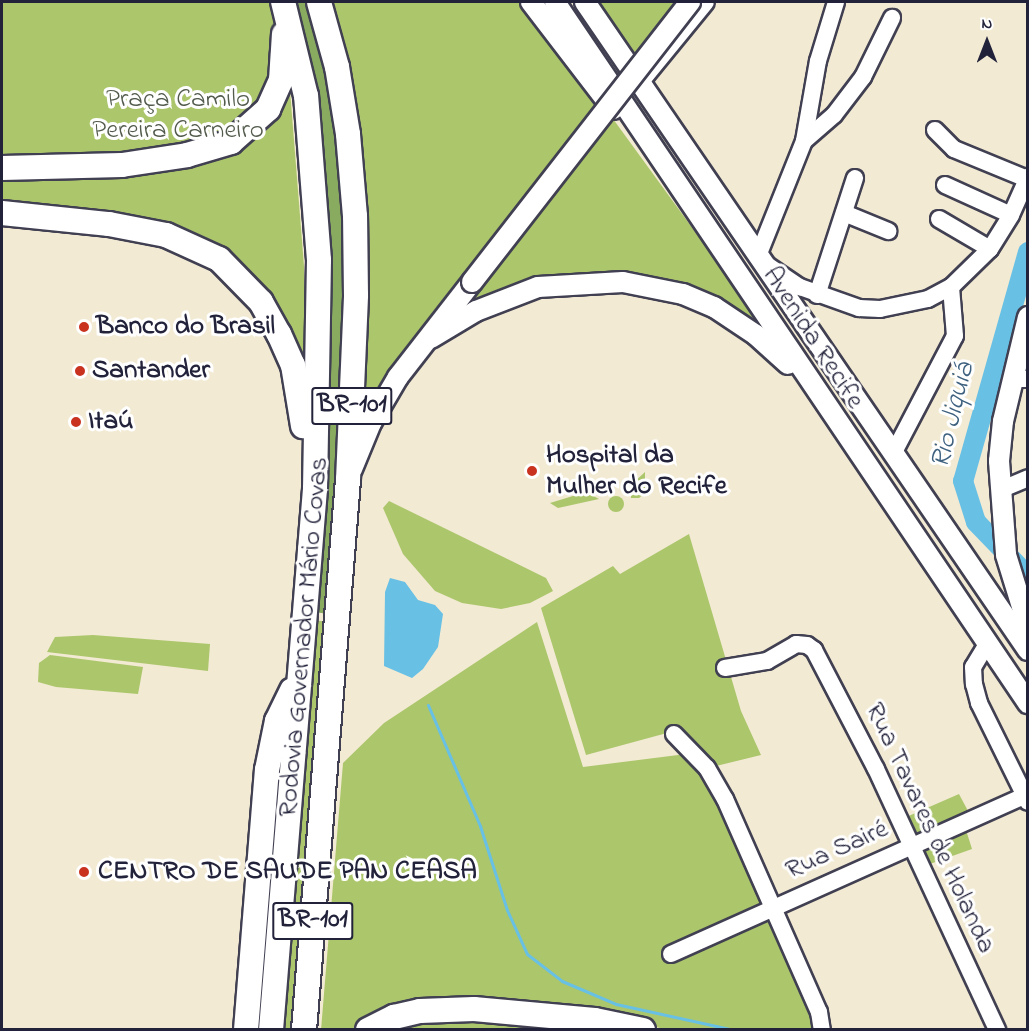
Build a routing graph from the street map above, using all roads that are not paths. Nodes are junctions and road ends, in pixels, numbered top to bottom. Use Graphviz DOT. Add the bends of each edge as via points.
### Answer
graph roads {
  1 [pos="283,2"];
  2 [pos="320,2"];
  3 [pos="531,2"];
  4 [pos="555,2"];
  5 [pos="585,2"];
  6 [pos="690,2"];
  7 [pos="706,2"];
  8 [pos="836,2"];
  9 [pos="892,18"];
  10 [pos="640,83"];
  11 [pos="934,130"];
  12 [pos="804,141"];
  13 [pos="2,168"];
  14 [pos="855,178"];
  15 [pos="1027,178"];
  16 [pos="945,185"];
  17 [pos="2,213"];
  18 [pos="844,213"];
  19 [pos="1011,215"];
  20 [pos="939,219"];
  21 [pos="888,231"];
  22 [pos="990,249"];
  23 [pos="760,259"];
  24 [pos="951,286"];
  25 [pos="818,295"];
  26 [pos="756,302"];
  27 [pos="1027,318"];
  28 [pos="431,338"];
  29 [pos="1020,379"];
  30 [pos="818,397"];
  31 [pos="894,452"];
  32 [pos="1028,478"];
  33 [pos="348,480"];
  34 [pos="1000,490"];
  35 [pos="310,552"];
  36 [pos="1028,626"];
  37 [pos="987,644"];
  38 [pos="1028,650"];
  39 [pos="725,668"];
  40 [pos="300,671"];
  41 [pos="1028,703"];
  42 [pos="674,734"];
  43 [pos="1026,799"];
  44 [pos="912,844"];
  45 [pos="771,907"];
  46 [pos="671,954"];
  47 [pos="246,1029"];
  48 [pos="271,1029"];
  49 [pos="304,1029"];
  50 [pos="368,1029"];
  51 [pos="643,1029"];
  52 [pos="822,1029"];
  53 [pos="997,1029"];
  1 -- 13 [label="highway" via="281,80 268,109 231,142 198,153 133,164"];
  1 -- 35 [label="highway, Rodovia Governador Mário Covas / BR-101" via="306,96 318,230"];
  2 -- 33 [label="highway, Rodovia Governador Mário Covas / BR-101" via="344,113 355,216 355,352"];
  3 -- 26 [label="main road"];
  4 -- 26 [label="main road, Avenida Recife"];
  5 -- 10 [label="main road, Avenida Recife"];
  6 -- 28 [label="main road, bridge"];
  7 -- 10 [label="street"];
  8 -- 12 [label="street" via="818,61"];
  9 -- 12 [label="street" via="863,76 834,116"];
  10 -- 23 [label="main road, Avenida Recife"];
  11 -- 15 [label="street" via="954,149"];
  12 -- 23 [label="street"];
  14 -- 18 [label="street"];
  15 -- 19 [label="street"];
  16 -- 19 [label="street"];
  17 -- 35 [label="highway" via="109,224 166,235 219,259 241,279 261,302 293,365 303,428"];
  18 -- 21 [label="street"];
  18 -- 25 [label="street"];
  19 -- 22 [label="street"];
  20 -- 22 [label="street"];
  22 -- 24 [label="street"];
  23 -- 25 [label="street"];
  23 -- 31 [label="main road, Avenida Recife"];
  24 -- 25 [label="street" via="928,299 880,309 839,303"];
  24 -- 31 [label="street" via="955,336"];
  26 -- 30 [label="main road, Avenida Recife"];
  27 -- 29 [label="main road"];
  28 -- 30 [label="main road" via="476,311 538,286 602,281 645,285 683,294 743,325"];
  28 -- 33 [label="main road" via="398,377 370,423"];
  29 -- 34 [label="main road" via="1002,431"];
  30 -- 37 [label="main road, Avenida Recife"];
  31 -- 38 [label="main road, Avenida Recife"];
  32 -- 34 [label="street"];
  33 -- 49 [label="highway, Rodovia Governador Mário Covas / BR-101"];
  34 -- 36 [label="main road" via="1006,555"];
  35 -- 40 [label="highway, Rodovia Governador Mário Covas / BR-101"];
  37 -- 41 [label="main road, Avenida Recife"];
  37 -- 43 [label="street" via="973,667 974,684 979,703"];
  39 -- 44 [label="street, Rua Tavares de Holanda" via="767,661 796,644 814,650"];
  40 -- 47 [label="highway" via="277,721 267,770"];
  40 -- 48 [label="highway, Rodovia Governador Mário Covas / BR-101"];
  42 -- 45 [label="street" via="707,768 725,799"];
  43 -- 44 [label="street, Rua Sairé"];
  44 -- 45 [label="street, Rua Sairé"];
  44 -- 53 [label="street, Rua Tavares de Holanda"];
  45 -- 46 [label="street, Rua Sairé"];
  45 -- 52 [label="street" via="819,1012"];
  50 -- 51 [label="highway" via="420,1011 474,1009 595,1020"];
}
